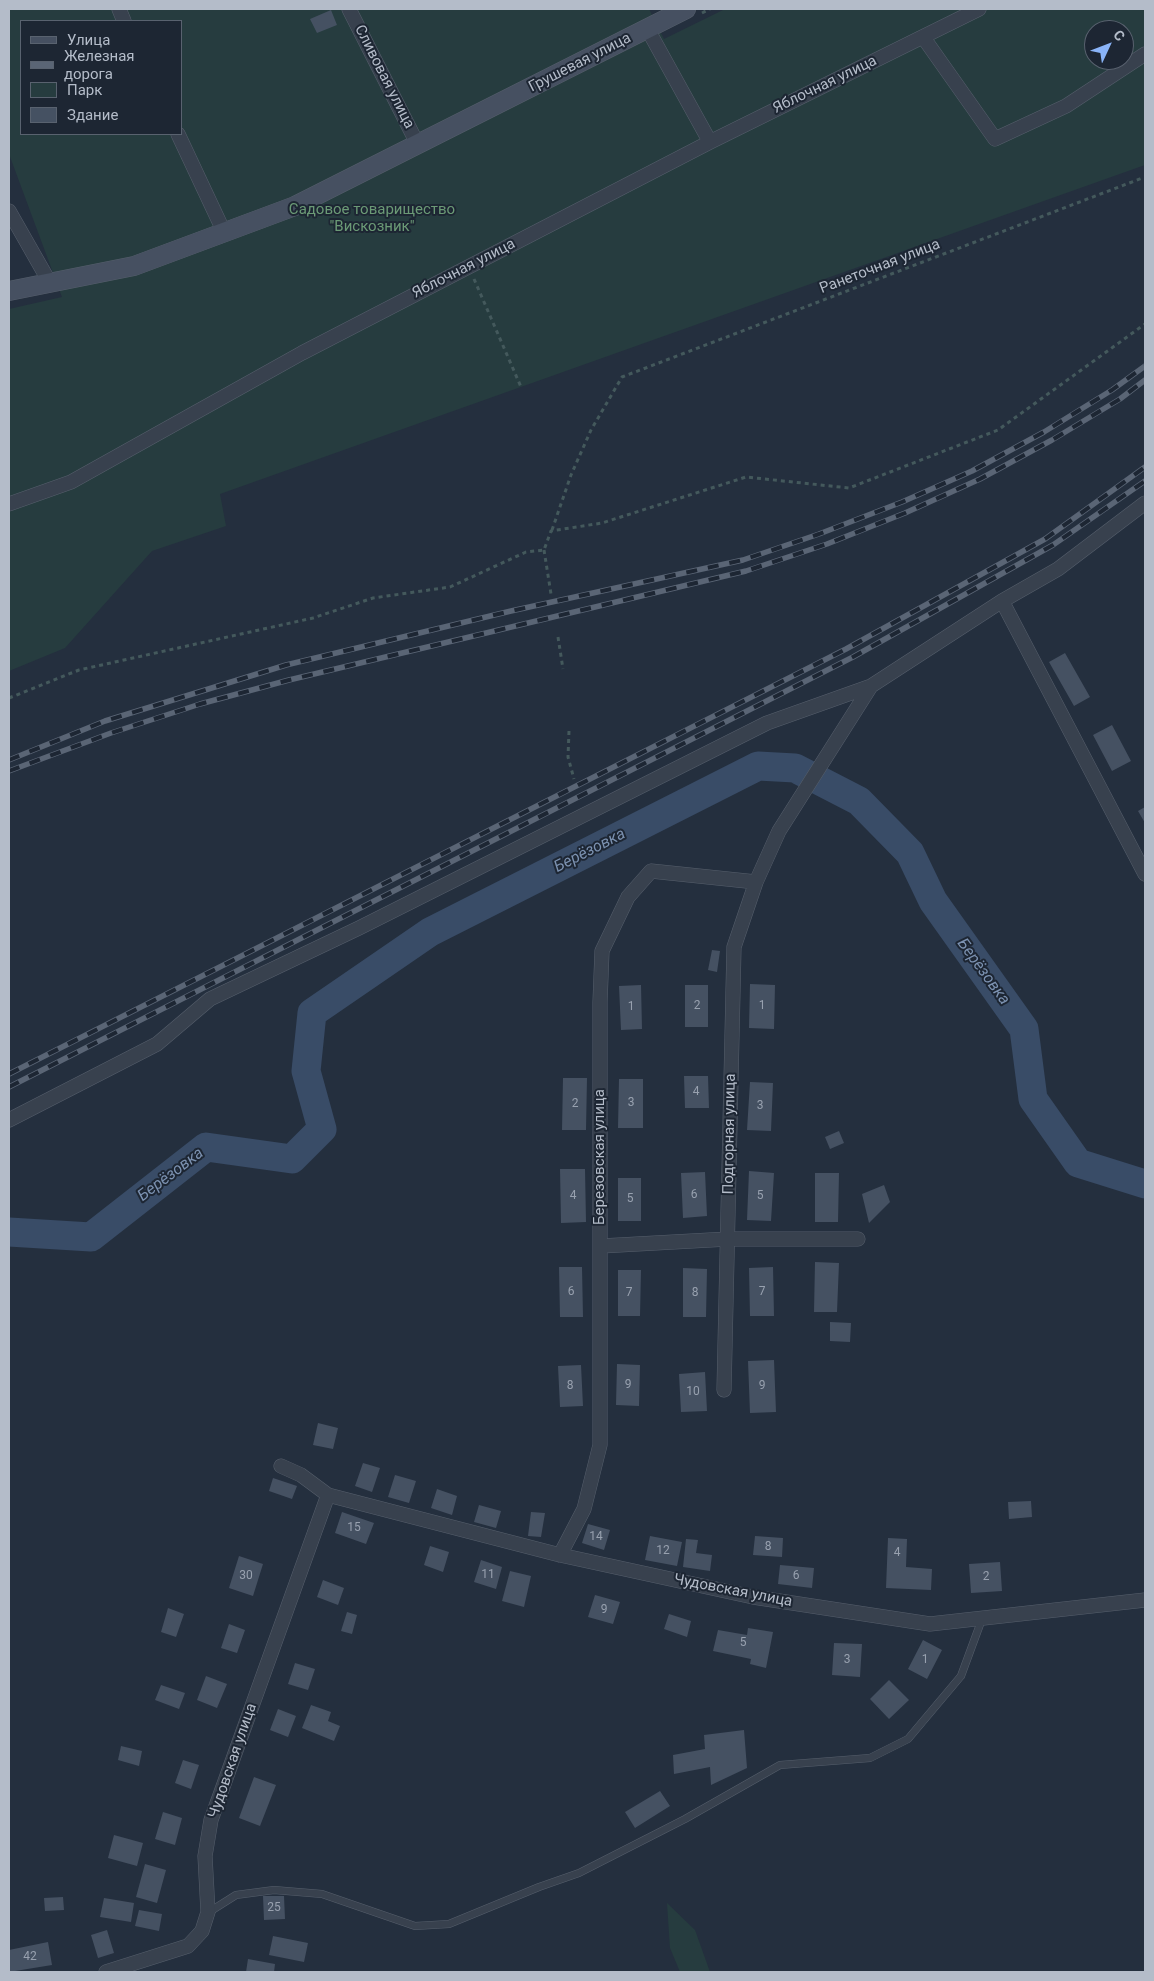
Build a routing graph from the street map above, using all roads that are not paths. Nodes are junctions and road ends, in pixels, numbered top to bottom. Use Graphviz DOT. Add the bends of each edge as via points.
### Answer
graph roads {
  1 [pos="349,9"];
  2 [pos="686,9"];
  3 [pos="979,9"];
  4 [pos="647,28"];
  5 [pos="923,37"];
  6 [pos="1145,54"];
  7 [pos="178,135"];
  8 [pos="710,142"];
  9 [pos="418,145"];
  10 [pos="9,211"];
  11 [pos="224,232"];
  12 [pos="50,283"];
  13 [pos="9,291"];
  14 [pos="1145,503"];
  15 [pos="9,504"];
  16 [pos="1002,601"];
  17 [pos="871,686"];
  18 [pos="1145,874"];
  19 [pos="756,882"];
  20 [pos="9,1120"];
  21 [pos="728,1239"];
  22 [pos="858,1239"];
  23 [pos="601,1246"];
  24 [pos="724,1390"];
  25 [pos="281,1466"];
  26 [pos="328,1495"];
  27 [pos="560,1555"];
  28 [pos="1145,1600"];
  29 [pos="982,1619"];
  30 [pos="208,1912"];
  31 [pos="106,1972"];
  1 -- 9 [label="street, Сливовая улица"];
  2 -- 4 [label="street, Грушевая улица"];
  3 -- 5 [label="street, Яблочная улица"];
  4 -- 8 [label="street"];
  4 -- 9 [label="street, Грушевая улица"];
  5 -- 6 [label="street" via="995,139 1066,106"];
  5 -- 8 [label="street, Яблочная улица"];
  7 -- 11 [label="street"];
  8 -- 15 [label="street, Яблочная улица" via="302,353 71,482"];
  9 -- 11 [label="street, Грушевая улица" via="295,206"];
  10 -- 12 [label="street"];
  11 -- 12 [label="street, Грушевая улица" via="134,266"];
  12 -- 13 [label="street, Грушевая улица"];
  14 -- 16 [label="street" via="1058,569"];
  16 -- 17 [label="street"];
  16 -- 18 [label="street"];
  17 -- 19 [label="street, Подгорная улица" via="779,831"];
  17 -- 20 [label="street" via="767,723 359,928 210,999 157,1044"];
  19 -- 21 [label="street, Подгорная улица" via="734,947"];
  19 -- 23 [label="street, Березовская улица" via="651,872 628,897 602,951"];
  21 -- 22 [label="street"];
  21 -- 23 [label="street"];
  21 -- 24 [label="street, Подгорная улица"];
  23 -- 27 [label="street, Березовская улица" via="600,1445 584,1508"];
  25 -- 26 [label="street, Чудовская улица" via="301,1475"];
  26 -- 27 [label="street, Чудовская улица"];
  26 -- 30 [label="street, Чудовская улица" via="211,1820 205,1856"];
  27 -- 29 [label="street, Чудовская улица" via="753,1597 930,1624"];
  28 -- 29 [label="street, Чудовская улица"];
  29 -- 30 [label="lane" via="961,1676 908,1739 870,1758 780,1765 685,1819 579,1873 449,1924 415,1926 322,1894 274,1890 236,1895"];
  30 -- 31 [label="street, Чудовская улица" via="202,1932 188,1946"];
}
